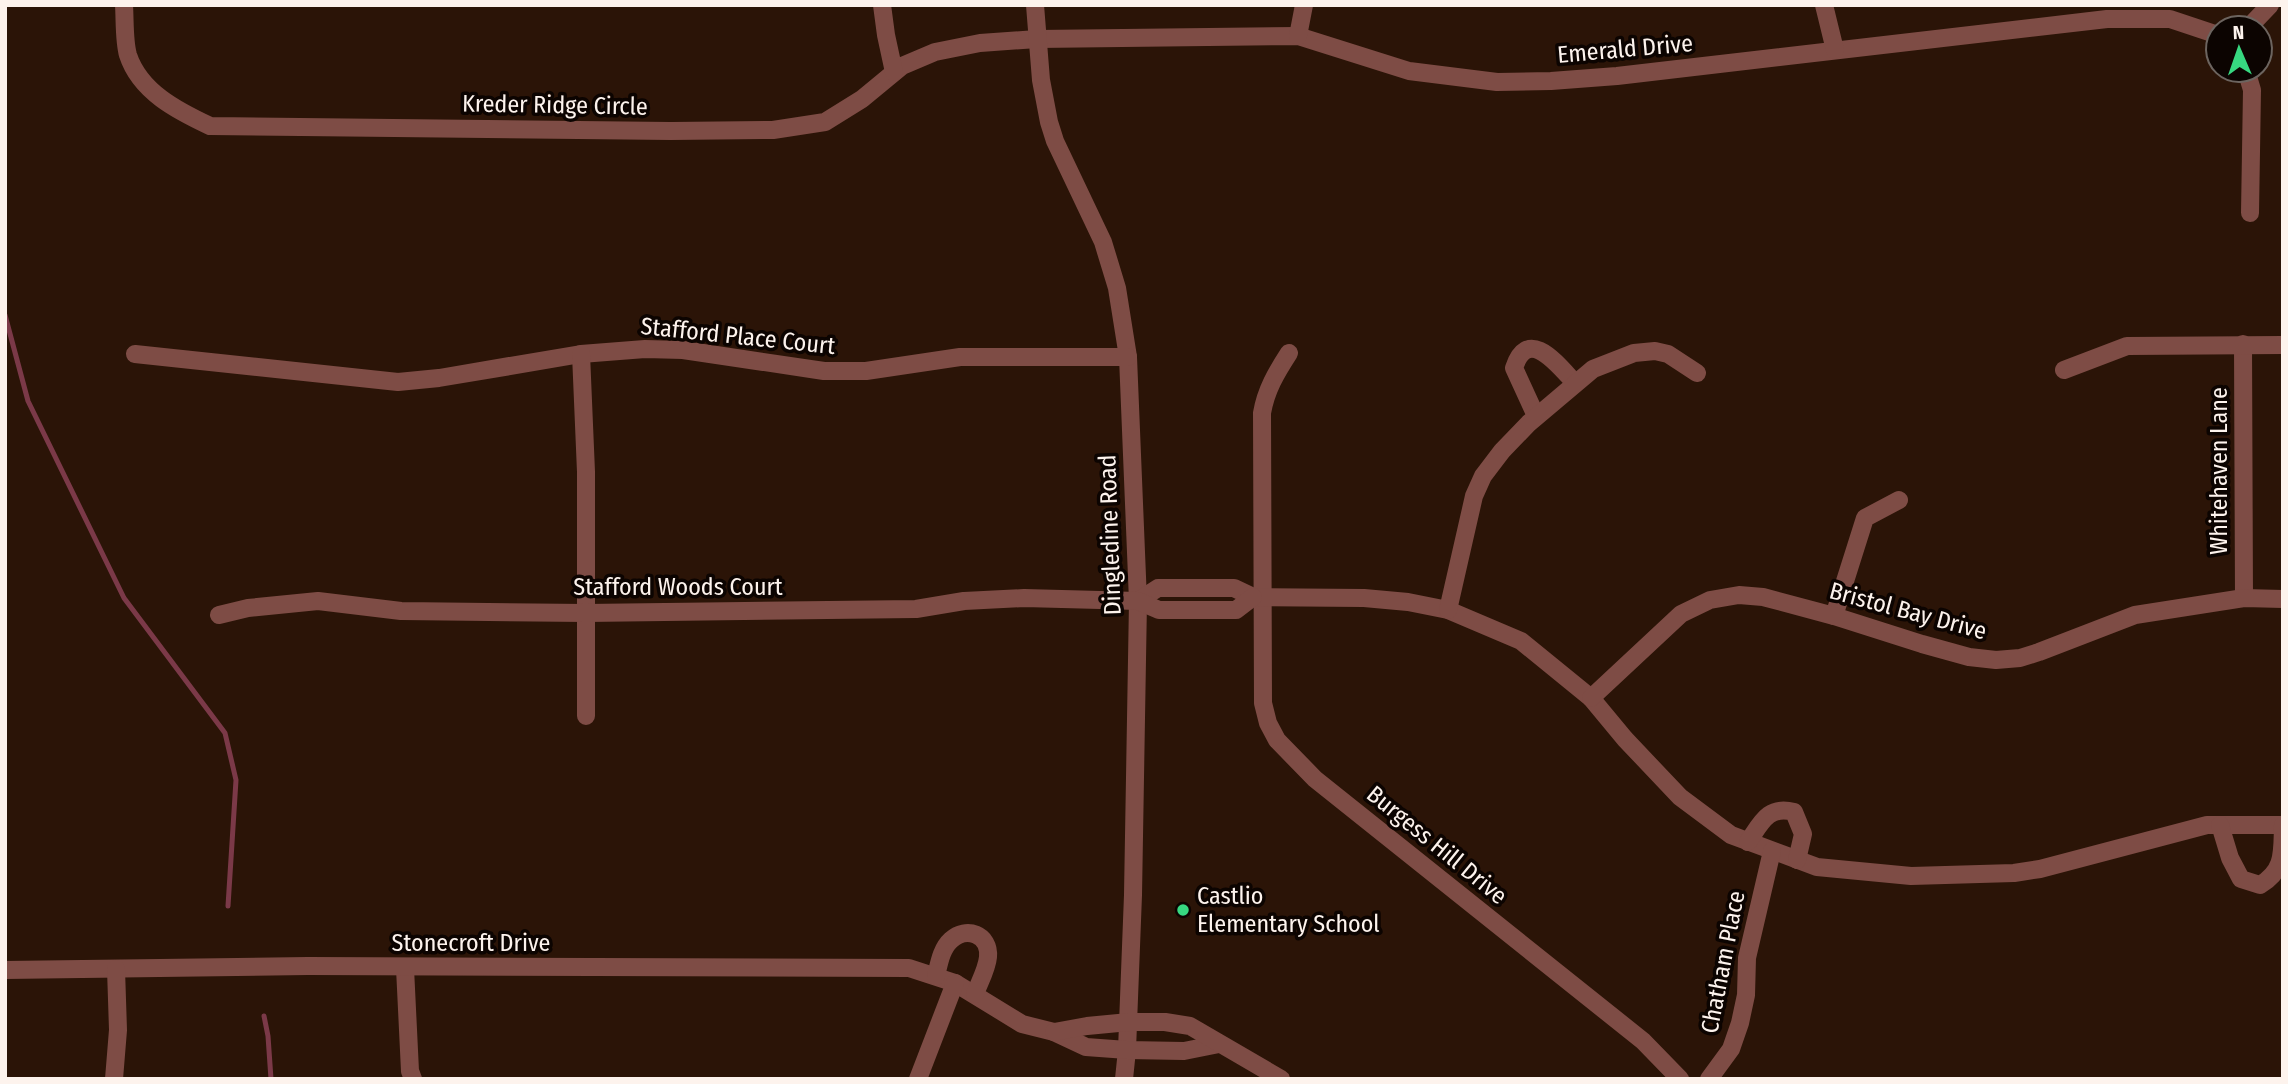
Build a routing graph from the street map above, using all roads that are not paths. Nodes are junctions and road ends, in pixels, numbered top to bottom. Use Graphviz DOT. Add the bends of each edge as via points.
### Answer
graph roads {
  1 [pos="124,5"];
  2 [pos="882,5"];
  3 [pos="1035,5"];
  4 [pos="1304,5"];
  5 [pos="1824,5"];
  6 [pos="2204,30"];
  7 [pos="1298,36"];
  8 [pos="1037,39"];
  9 [pos="1835,50"];
  10 [pos="894,72"];
  11 [pos="2250,84"];
  12 [pos="2250,213"];
  13 [pos="2243,344"];
  14 [pos="2283,345"];
  15 [pos="1289,353"];
  16 [pos="135,354"];
  17 [pos="580,354"];
  18 [pos="1128,357"];
  19 [pos="2064,370"];
  20 [pos="1698,373"];
  21 [pos="1575,383"];
  22 [pos="1536,416"];
  23 [pos="1899,500"];
  24 [pos="1258,597"];
  25 [pos="2244,597"];
  26 [pos="2283,599"];
  27 [pos="1138,601"];
  28 [pos="1448,610"];
  29 [pos="586,613"];
  30 [pos="219,615"];
  31 [pos="1834,616"];
  32 [pos="1591,698"];
  33 [pos="586,716"];
  34 [pos="2220,825"];
  35 [pos="2283,825"];
  36 [pos="1748,842"];
  37 [pos="1772,851"];
  38 [pos="1797,860"];
  39 [pos="405,968"];
  40 [pos="116,969"];
  41 [pos="5,970"];
  42 [pos="936,976"];
  43 [pos="955,983"];
  44 [pos="975,994"];
  45 [pos="1129,1023"];
  46 [pos="1054,1032"];
  47 [pos="1219,1044"];
  48 [pos="1128,1050"];
  49 [pos="1711,1078"];
  50 [pos="114,1079"];
  51 [pos="413,1079"];
  52 [pos="918,1079"];
  53 [pos="1124,1079"];
  54 [pos="1281,1079"];
  55 [pos="1680,1079"];
  1 -- 10 [label="street, Kreder Ridge Circle" via="128,54 148,89 183,114 211,126 774,130 825,122"];
  2 -- 10 [label="street"];
  3 -- 8 [label="street, Dingledine Road"];
  4 -- 7 [label="street"];
  5 -- 9 [label="street"];
  6 -- 9 [label="street, Emerald Drive" via="2170,19 2108,19"];
  7 -- 8 [label="street, Emerald Drive"];
  7 -- 9 [label="street, Emerald Drive" via="1409,71 1497,82 1617,76"];
  8 -- 10 [label="street, Kreder Ridge Circle" via="935,52"];
  8 -- 18 [label="street, Dingledine Road" via="1049,122 1103,243 1117,288"];
  11 -- 12 [label="street"];
  13 -- 14 [label="street"];
  13 -- 19 [label="street" via="2127,346"];
  13 -- 25 [label="street, Whitehaven Lane"];
  15 -- 24 [label="street, Burgess Hill Drive" via="1265,395 1262,413"];
  16 -- 17 [label="street, Stafford Place Court" via="398,382"];
  17 -- 18 [label="street, Stafford Place Court" via="683,350 824,371 893,368 960,357"];
  17 -- 29 [label="street"];
  18 -- 27 [label="street, Dingledine Road"];
  20 -- 21 [label="street" via="1668,354 1634,352 1592,369"];
  21 -- 22 [label="street"];
  21 -- 22 [label="street" via="1550,355 1534,348 1518,355 1514,368"];
  22 -- 28 [label="street" via="1483,476 1474,496"];
  23 -- 31 [label="street" via="1866,518"];
  24 -- 27 [label="street, Stafford Woods Court" via="1236,610 1159,610"];
  24 -- 28 [label="street" via="1364,597"];
  24 -- 55 [label="street, Burgess Hill Drive" via="1263,703 1277,740 1315,779 1643,1041"];
  25 -- 26 [label="street, Bristol Bay Drive"];
  25 -- 31 [label="street, Bristol Bay Drive" via="2136,615 2039,652 1996,660 1969,657"];
  27 -- 29 [label="street, Stafford Woods Court" via="1024,598 892,610"];
  27 -- 45 [label="street, Dingledine Road"];
  28 -- 32 [label="street" via="1521,641"];
  29 -- 30 [label="street, Stafford Woods Court" via="401,611 318,601"];
  29 -- 33 [label="street"];
  31 -- 32 [label="street, Bristol Bay Drive" via="1763,597 1710,600 1681,614"];
  32 -- 36 [label="street" via="1680,797 1731,835"];
  34 -- 35 [label="street"];
  34 -- 35 [label="street" via="2241,878 2260,885 2273,877 2281,863"];
  34 -- 38 [label="street" via="2014,873 1911,876 1817,867"];
  36 -- 37 [label="street"];
  36 -- 38 [label="street" via="1773,812 1794,812 1803,834"];
  37 -- 38 [label="street"];
  37 -- 49 [label="street, Chatham Place" via="1747,957 1740,1023 1731,1049"];
  39 -- 40 [label="street, Stonecroft Drive"];
  39 -- 42 [label="street, Stonecroft Drive" via="909,968"];
  39 -- 51 [label="street"];
  40 -- 41 [label="street, Stonecroft Drive"];
  40 -- 50 [label="street"];
  42 -- 43 [label="street, Stonecroft Drive"];
  42 -- 44 [label="street" via="949,942 962,932 974,933 982,938 988,958"];
  43 -- 44 [label="street, Stonecroft Drive"];
  43 -- 52 [label="street"];
  44 -- 46 [label="street, Stonecroft Drive" via="1023,1024"];
  45 -- 46 [label="street, Stonecroft Drive"];
  45 -- 47 [label="street" via="1189,1026"];
  45 -- 48 [label="street, Dingledine Road"];
  46 -- 48 [label="street, Stonecroft Drive" via="1086,1047"];
  47 -- 48 [label="street" via="1184,1051"];
  47 -- 54 [label="street"];
  48 -- 53 [label="street, Dingledine Road"];
}
